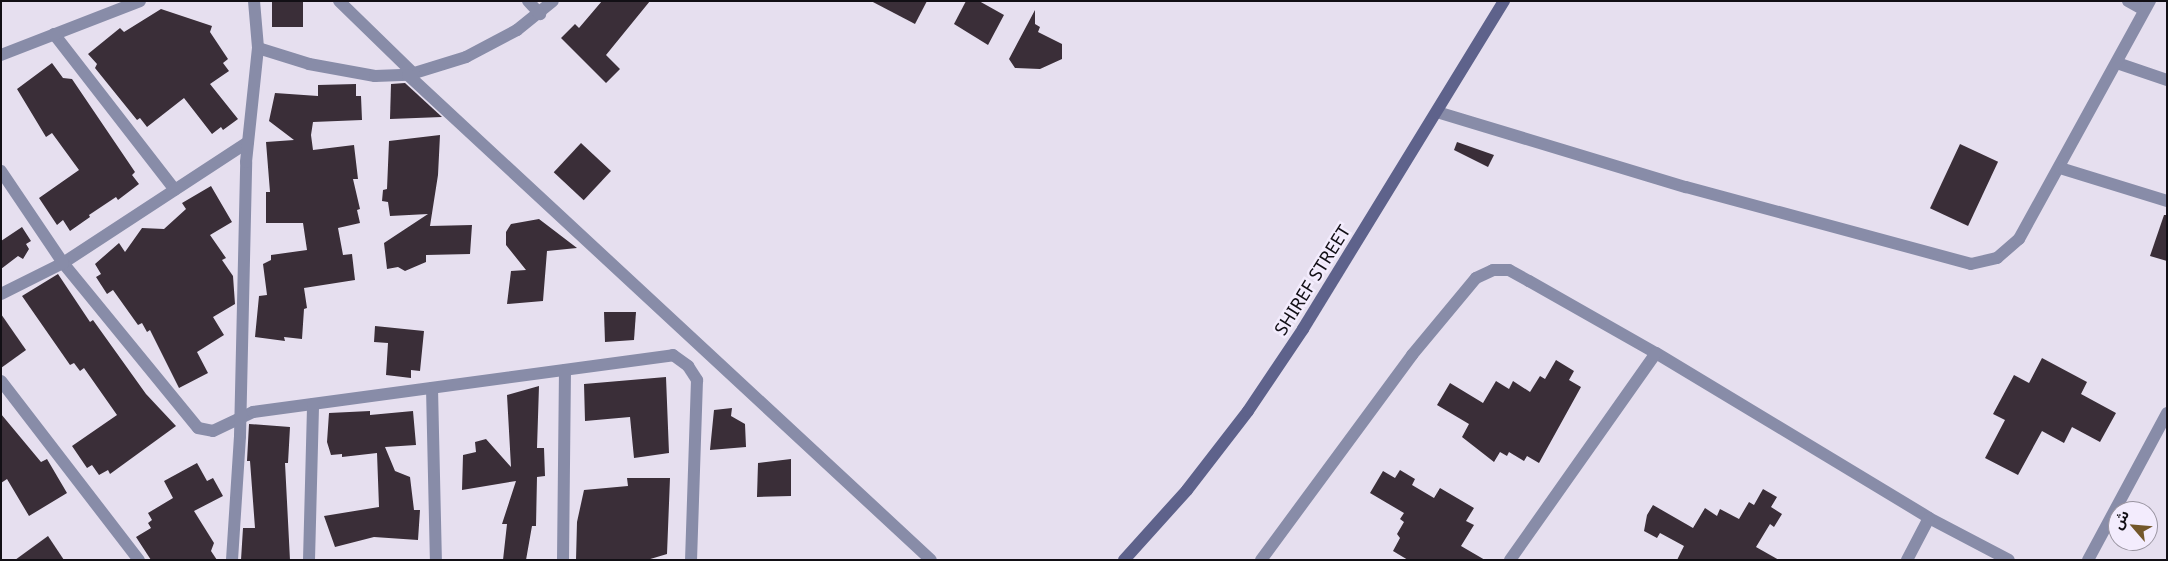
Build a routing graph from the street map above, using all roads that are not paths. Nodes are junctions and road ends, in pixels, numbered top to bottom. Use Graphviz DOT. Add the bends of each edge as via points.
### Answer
graph roads {
  1 [pos="140,1"];
  2 [pos="254,1"];
  3 [pos="339,1"];
  4 [pos="528,1"];
  5 [pos="553,1"];
  6 [pos="2128,1"];
  7 [pos="1500,3"];
  8 [pos="113,5"];
  9 [pos="2147,6"];
  10 [pos="540,14"];
  11 [pos="54,34"];
  12 [pos="258,48"];
  13 [pos="1,56"];
  14 [pos="2117,63"];
  15 [pos="411,74"];
  16 [pos="2167,80"];
  17 [pos="1437,112"];
  18 [pos="248,142"];
  19 [pos="2060,168"];
  20 [pos="1,171"];
  21 [pos="175,190"];
  22 [pos="2167,201"];
  23 [pos="63,263"];
  24 [pos="1,294"];
  25 [pos="1656,353"];
  26 [pos="565,370"];
  27 [pos="1,381"];
  28 [pos="432,388"];
  29 [pos="313,404"];
  30 [pos="2167,414"];
  31 [pos="240,420"];
  32 [pos="1929,518"];
  33 [pos="139,560"];
  34 [pos="232,560"];
  35 [pos="309,560"];
  36 [pos="436,560"];
  37 [pos="563,560"];
  38 [pos="691,560"];
  39 [pos="931,560"];
  40 [pos="1124,560"];
  41 [pos="1261,560"];
  42 [pos="1510,560"];
  43 [pos="1907,560"];
  44 [pos="2009,560"];
  45 [pos="2088,560"];
  1 -- 8 [label="street"];
  2 -- 12 [label="street"];
  3 -- 15 [label="street"];
  4 -- 10 [label="street"];
  5 -- 10 [label="street"];
  6 -- 9 [label="street"];
  7 -- 17 [label="main road, SHIREF STREET"];
  8 -- 11 [label="street"];
  9 -- 14 [label="street"];
  10 -- 15 [label="street" via="466,56"];
  11 -- 13 [label="street"];
  11 -- 21 [label="street"];
  12 -- 15 [label="street" via="339,70 375,76"];
  12 -- 18 [label="street"];
  14 -- 16 [label="street"];
  14 -- 19 [label="street"];
  15 -- 39 [label="street"];
  17 -- 19 [label="street" via="1686,187 1971,264 1998,258 2019,239"];
  17 -- 40 [label="main road, SHIREF STREET" via="1303,329 1248,411 1187,490"];
  18 -- 21 [label="street"];
  18 -- 31 [label="street"];
  19 -- 22 [label="street"];
  20 -- 23 [label="street"];
  21 -- 23 [label="street"];
  23 -- 24 [label="street"];
  23 -- 31 [label="street" via="198,428 213,431"];
  25 -- 32 [label="street"];
  25 -- 41 [label="street" via="1510,270 1493,270 1476,278 1412,355"];
  25 -- 42 [label="street"];
  26 -- 28 [label="street"];
  26 -- 37 [label="street"];
  26 -- 38 [label="street" via="673,355 694,374 697,380"];
  27 -- 33 [label="street"];
  28 -- 29 [label="street"];
  28 -- 36 [label="street"];
  29 -- 31 [label="street" via="253,412"];
  29 -- 35 [label="street"];
  30 -- 45 [label="street"];
  31 -- 34 [label="street"];
  32 -- 43 [label="street"];
  32 -- 44 [label="street"];
}
